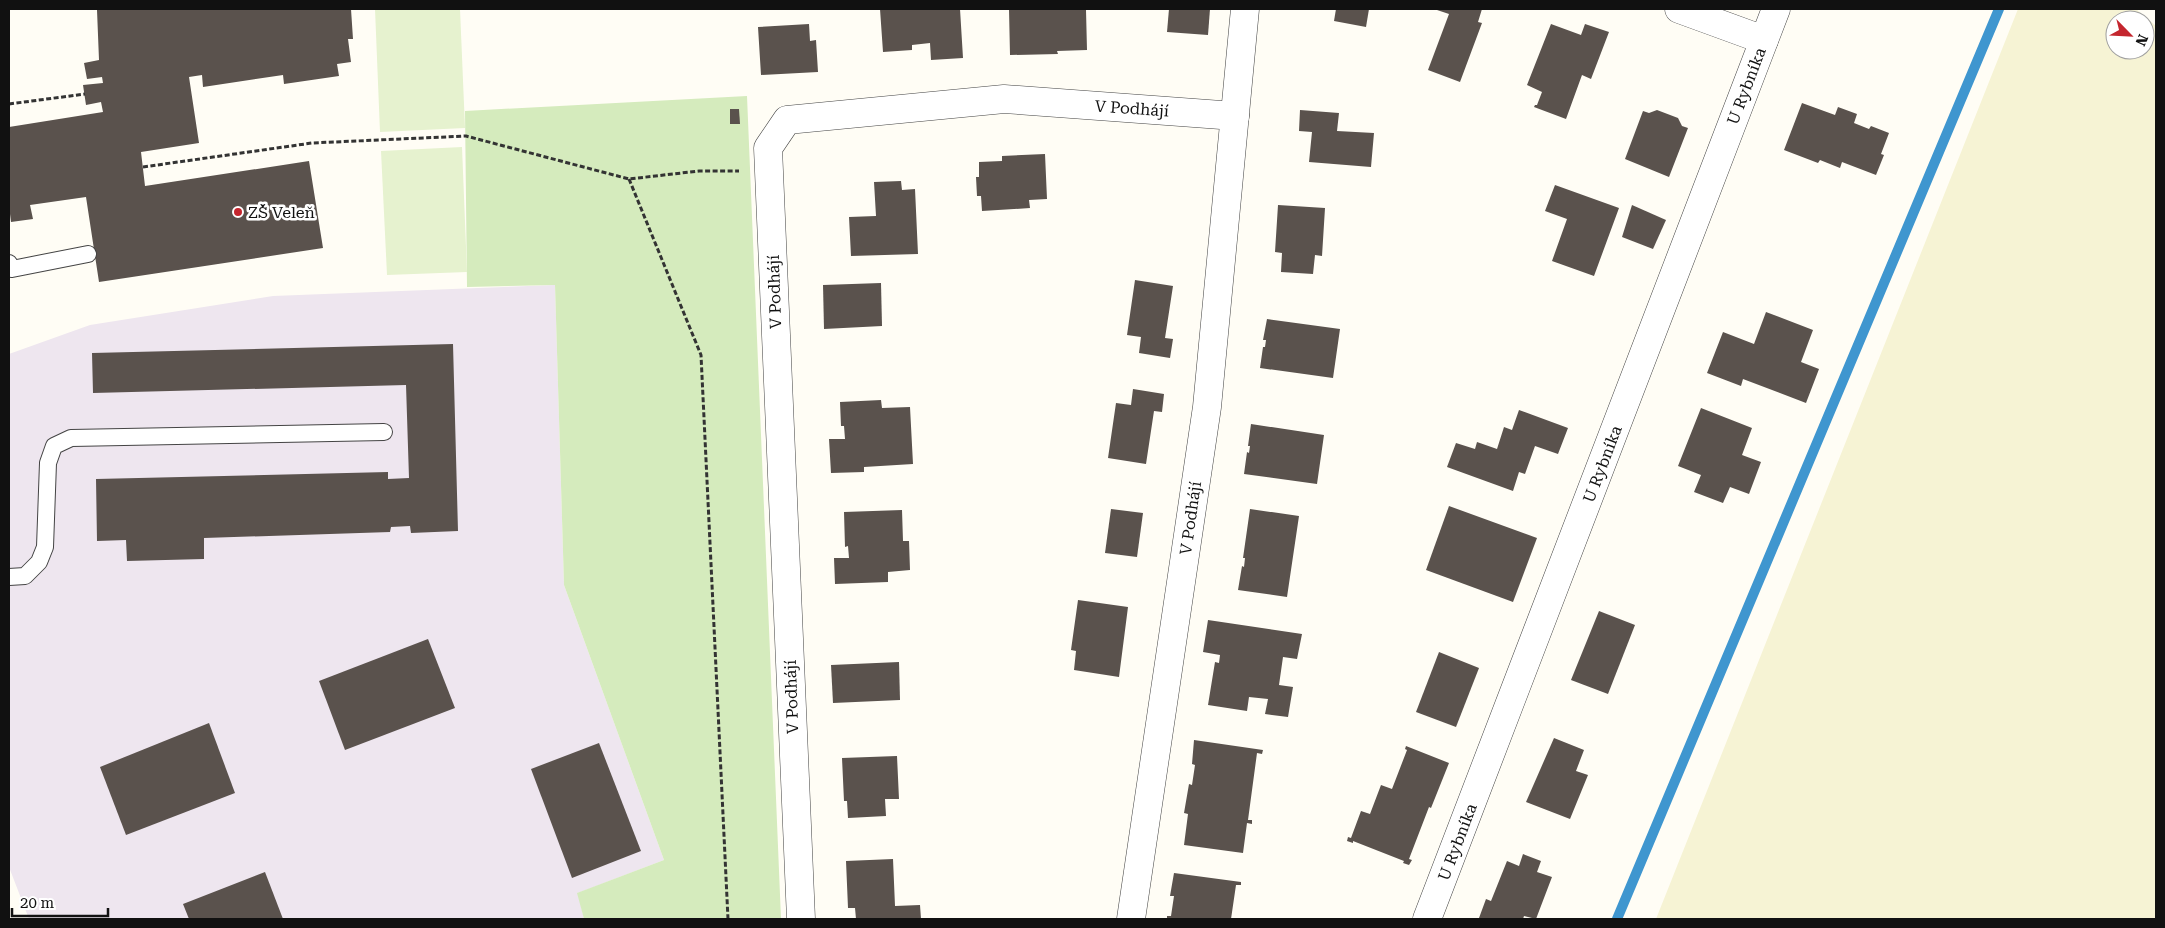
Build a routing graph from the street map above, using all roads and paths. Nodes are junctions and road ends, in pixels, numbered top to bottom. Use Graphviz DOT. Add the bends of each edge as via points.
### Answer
graph roads {
  1 [pos="1245,9"];
  2 [pos="1679,9"];
  3 [pos="1776,9"];
  4 [pos="1764,40"];
  5 [pos="84,94"];
  6 [pos="9,104"];
  7 [pos="1235,116"];
  8 [pos="143,167"];
  9 [pos="769,171"];
  10 [pos="629,179"];
  11 [pos="88,254"];
  12 [pos="9,262"];
  13 [pos="384,432"];
  14 [pos="9,577"];
  15 [pos="728,919"];
  16 [pos="801,919"];
  17 [pos="1131,919"];
  18 [pos="1427,919"];
  1 -- 7 [label="street, V Podhájí"];
  2 -- 4 [label="street"];
  3 -- 4 [label="street, U Rybníka"];
  4 -- 18 [label="street, U Rybníka"];
  5 -- 6 [label="path"];
  7 -- 9 [label="street, V Podhájí" via="1004,99 786,120 768,148"];
  7 -- 17 [label="street, V Podhájí" via="1207,406"];
  8 -- 10 [label="path" via="312,143 466,136"];
  9 -- 10 [label="path" via="699,171"];
  9 -- 16 [label="street, V Podhájí"];
  10 -- 15 [label="path" via="701,355"];
  11 -- 12 [label="lane" via="12,269"];
  13 -- 14 [label="lane" via="71,438 54,446 48,463 45,546 39,562 26,576"];
}
